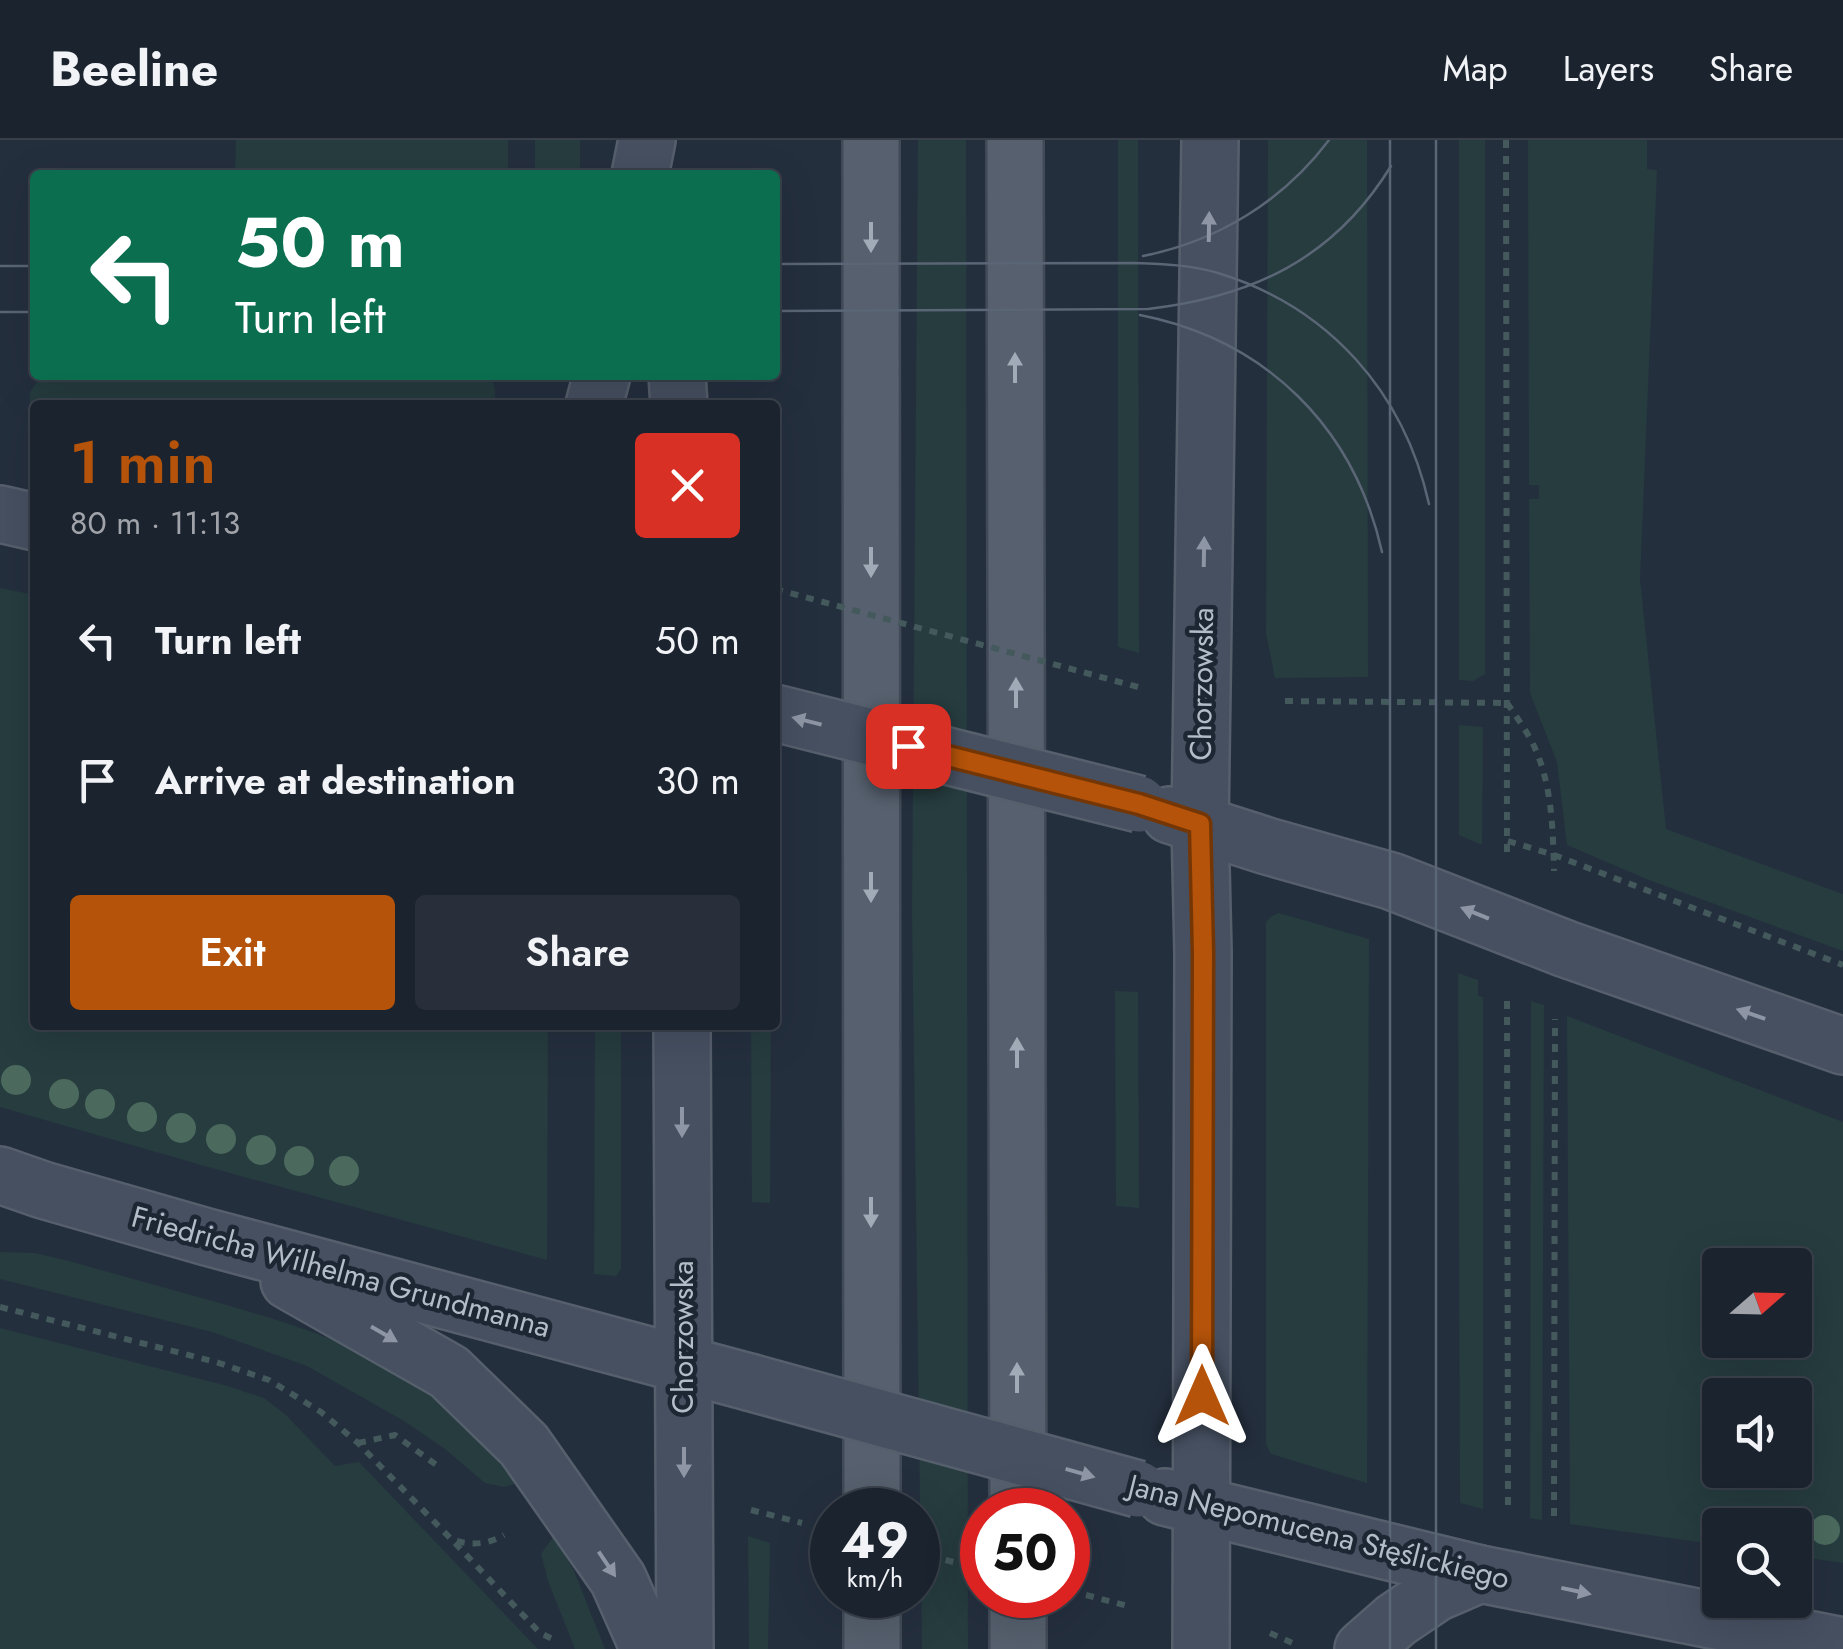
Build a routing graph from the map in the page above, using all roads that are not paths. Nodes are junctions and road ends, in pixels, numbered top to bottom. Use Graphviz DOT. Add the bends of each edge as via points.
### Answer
graph roads {
  1 [pos="647,140"];
  2 [pos="665,140"];
  3 [pos="871,140"];
  4 [pos="1015,140"];
  5 [pos="1210,140"];
  6 [pos="641,170"];
  7 [pos="666,170"];
  8 [pos="0,514"];
  9 [pos="30,521"];
  10 [pos="780,714"];
  11 [pos="1200,824"];
  12 [pos="682,1030"];
  13 [pos="1843,1046"];
  14 [pos="0,1175"];
  15 [pos="207,1237"];
  16 [pos="684,1364"];
  17 [pos="872,1488"];
  18 [pos="1018,1488"];
  19 [pos="1201,1506"];
  20 [pos="1480,1574"];
  21 [pos="872,1618"];
  22 [pos="1018,1618"];
  23 [pos="1843,1646"];
  24 [pos="649,1649"];
  25 [pos="685,1649"];
  26 [pos="872,1649"];
  27 [pos="1018,1649"];
  28 [pos="1201,1649"];
  29 [pos="1363,1649"];
  1 -- 6 [label="main road"];
  2 -- 7 [label="main road"];
  3 -- 17 [label="main road, one-way"];
  18 -- 4 [label="main road, one-way"];
  11 -- 5 [label="main road, Chorzowska, one-way"];
  8 -- 9 [label="main road"];
  11 -- 10 [label="main road, one-way, bridge"];
  13 -- 11 [label="main road, one-way" via="1391,881"];
  11 -- 19 [label="main road, Chorzowska"];
  12 -- 16 [label="main road, Chorzowska, one-way"];
  14 -- 15 [label="main road, Friedricha Wilhelma Grundmanna"];
  15 -- 16 [label="main road, Friedricha Wilhelma Grundmanna"];
  15 -- 24 [label="main road, one-way" via="449,1372 524,1445 563,1498 618,1579"];
  16 -- 19 [label="main road, Jana Nepomucena Stęślickiego, one-way, bridge"];
  16 -- 25 [label="main road, Chorzowska, one-way"];
  19 -- 20 [label="main road, Jana Nepomucena Stęślickiego"];
  19 -- 28 [label="main road, Chorzowska"];
  20 -- 23 [label="main road, Jana Nepomucena Stęślickiego, one-way"];
  20 -- 29 [label="main road" via="1436,1594"];
  21 -- 26 [label="main road"];
  22 -- 27 [label="main road"];
}
